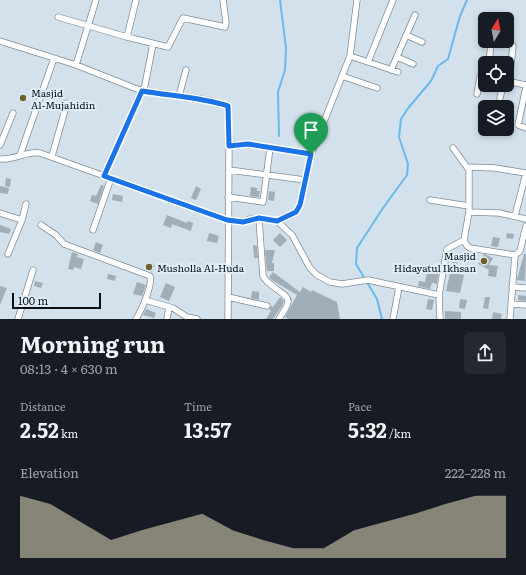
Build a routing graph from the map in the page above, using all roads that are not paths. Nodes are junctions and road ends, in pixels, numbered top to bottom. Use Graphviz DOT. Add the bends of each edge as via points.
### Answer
graph roads {
  1 [pos="96,0"];
  2 [pos="136,0"];
  3 [pos="223,0"];
  4 [pos="357,0"];
  5 [pos="393,0"];
  6 [pos="415,15"];
  7 [pos="58,17"];
  8 [pos="88,26"];
  9 [pos="406,35"];
  10 [pos="127,37"];
  11 [pos="0,42"];
  12 [pos="422,42"];
  13 [pos="153,44"];
  14 [pos="350,56"];
  15 [pos="397,57"];
  16 [pos="54,58"];
  17 [pos="368,62"];
  18 [pos="413,64"];
  19 [pos="76,65"];
  20 [pos="186,70"];
  21 [pos="342,76"];
  22 [pos="514,84"];
  23 [pos="526,86"];
  24 [pos="377,88"];
  25 [pos="478,88"];
  26 [pos="142,91"];
  27 [pos="502,92"];
  28 [pos="477,94"];
  29 [pos="179,96"];
  30 [pos="500,98"];
  31 [pos="67,102"];
  32 [pos="12,113"];
  33 [pos="526,128"];
  34 [pos="0,145"];
  35 [pos="229,146"];
  36 [pos="270,148"];
  37 [pos="453,148"];
  38 [pos="311,154"];
  39 [pos="20,155"];
  40 [pos="52,156"];
  41 [pos="0,159"];
  42 [pos="467,167"];
  43 [pos="229,170"];
  44 [pos="526,173"];
  45 [pos="267,175"];
  46 [pos="104,176"];
  47 [pos="111,178"];
  48 [pos="305,180"];
  49 [pos="228,198"];
  50 [pos="430,200"];
  51 [pos="26,204"];
  52 [pos="469,209"];
  53 [pos="0,213"];
  54 [pos="515,216"];
  55 [pos="259,218"];
  56 [pos="526,219"];
  57 [pos="22,220"];
  58 [pos="227,220"];
  59 [pos="277,221"];
  60 [pos="41,225"];
  61 [pos="526,226"];
  62 [pos="93,230"];
  63 [pos="464,240"];
  64 [pos="8,254"];
  65 [pos="515,255"];
  66 [pos="33,270"];
  67 [pos="399,287"];
  68 [pos="512,287"];
  69 [pos="526,288"];
  70 [pos="439,295"];
  71 [pos="228,297"];
  72 [pos="145,300"];
  73 [pos="511,304"];
  74 [pos="526,305"];
  75 [pos="267,306"];
  76 [pos="169,307"];
  77 [pos="18,319"];
  78 [pos="136,319"];
  79 [pos="167,319"];
  80 [pos="197,319"];
  81 [pos="228,319"];
  82 [pos="279,319"];
  83 [pos="393,319"];
  84 [pos="440,319"];
  85 [pos="510,319"];
  1 -- 8 [label="street"];
  2 -- 10 [label="street"];
  3 -- 13 [label="street" via="225,26 183,18 169,46"];
  4 -- 14 [label="street"];
  5 -- 17 [label="street"];
  6 -- 9 [label="street"];
  7 -- 8 [label="street"];
  8 -- 10 [label="street"];
  8 -- 19 [label="street"];
  9 -- 12 [label="street"];
  9 -- 15 [label="street"];
  10 -- 13 [label="street"];
  11 -- 16 [label="street"];
  13 -- 26 [label="street"];
  14 -- 17 [label="street"];
  14 -- 21 [label="street"];
  15 -- 17 [label="street" via="395,71"];
  15 -- 18 [label="street"];
  16 -- 19 [label="street"];
  16 -- 39 [label="street"];
  19 -- 26 [label="street"];
  20 -- 29 [label="street"];
  21 -- 24 [label="street"];
  21 -- 38 [label="street"];
  22 -- 23 [label="street"];
  23 -- 33 [label="street" via="518,125"];
  25 -- 28 [label="street"];
  26 -- 29 [label="street"];
  26 -- 46 [label="street"];
  27 -- 30 [label="street"];
  29 -- 35 [label="street" via="228,106"];
  31 -- 40 [label="street"];
  32 -- 34 [label="street"];
  35 -- 36 [label="street" via="248,144"];
  35 -- 43 [label="street"];
  36 -- 38 [label="street"];
  36 -- 45 [label="street"];
  37 -- 42 [label="street"];
  38 -- 48 [label="street"];
  39 -- 40 [label="street" via="33,152"];
  39 -- 41 [label="street"];
  40 -- 46 [label="street"];
  42 -- 44 [label="street"];
  42 -- 52 [label="street" via="470,175"];
  43 -- 45 [label="street"];
  43 -- 49 [label="street"];
  44 -- 54 [label="street"];
  45 -- 48 [label="street"];
  45 -- 49 [label="street" via="263,202"];
  46 -- 47 [label="street"];
  47 -- 58 [label="street"];
  47 -- 62 [label="street"];
  48 -- 59 [label="street" via="296,212"];
  49 -- 58 [label="street"];
  50 -- 52 [label="street"];
  51 -- 57 [label="street"];
  52 -- 54 [label="street"];
  52 -- 63 [label="street"];
  53 -- 57 [label="street"];
  54 -- 56 [label="street"];
  55 -- 58 [label="street" via="243,222"];
  55 -- 59 [label="street"];
  55 -- 82 [label="street" via="263,276 266,282 286,294 288,298"];
  57 -- 64 [label="street"];
  58 -- 71 [label="street"];
  59 -- 67 [label="street" via="292,235 310,268 330,282 342,284 368,280"];
  60 -- 72 [label="street" via="64,244 148,274 151,280"];
  61 -- 65 [label="street" via="519,252"];
  63 -- 65 [label="street" via="470,248"];
  63 -- 70 [label="street" via="447,249"];
  65 -- 68 [label="street"];
  66 -- 77 [label="street"];
  67 -- 70 [label="street"];
  67 -- 83 [label="street"];
  68 -- 69 [label="street"];
  68 -- 73 [label="street"];
  70 -- 84 [label="street"];
  71 -- 75 [label="street"];
  71 -- 81 [label="street"];
  72 -- 76 [label="street"];
  72 -- 78 [label="street"];
  73 -- 74 [label="street"];
  73 -- 85 [label="street"];
  76 -- 79 [label="street"];
  76 -- 80 [label="street" via="187,317"];
}
